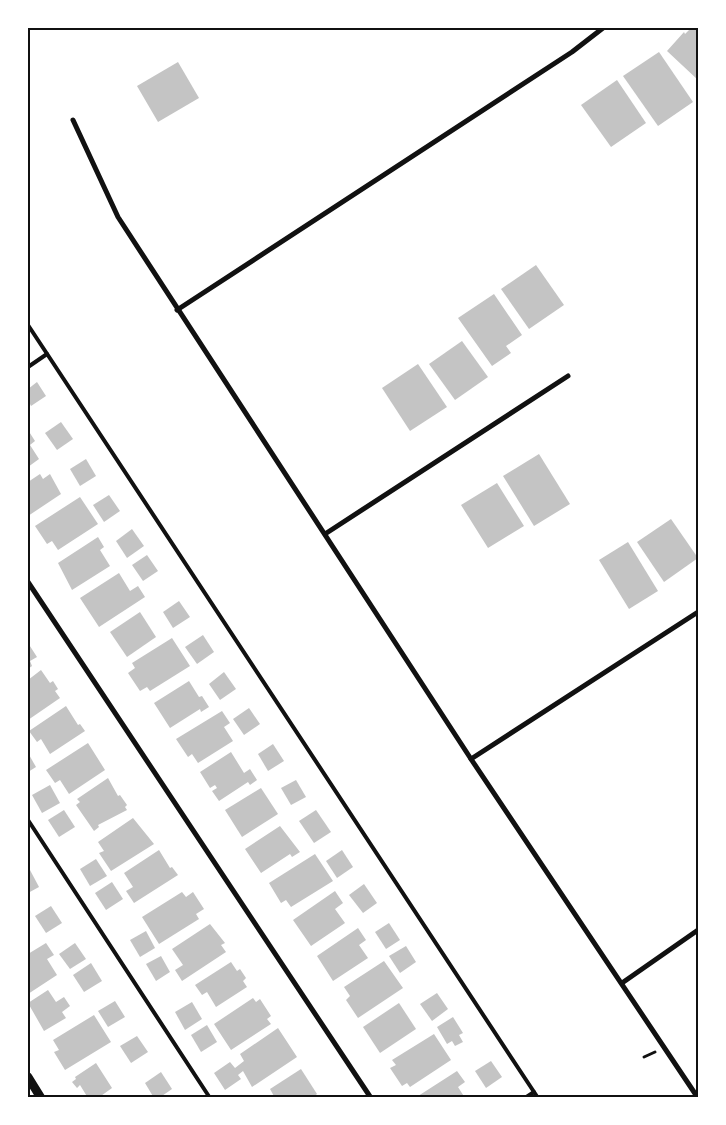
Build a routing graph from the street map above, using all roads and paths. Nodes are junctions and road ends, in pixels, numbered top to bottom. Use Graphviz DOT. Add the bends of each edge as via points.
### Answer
graph roads {
  1 [pos="603,28"];
  2 [pos="73,120"];
  3 [pos="177,310"];
  4 [pos="28,325"];
  5 [pos="46,354"];
  6 [pos="28,367"];
  7 [pos="568,376"];
  8 [pos="325,534"];
  9 [pos="28,582"];
  10 [pos="698,612"];
  11 [pos="471,759"];
  12 [pos="28,820"];
  13 [pos="698,930"];
  14 [pos="622,983"];
  15 [pos="29,1083"];
  16 [pos="534,1092"];
  17 [pos="41,1098"];
  18 [pos="210,1098"];
  19 [pos="371,1098"];
  20 [pos="525,1098"];
  21 [pos="538,1098"];
  22 [pos="698,1098"];
  1 -- 3 [label="street" via="572,52"];
  2 -- 3 [label="street" via="118,217"];
  3 -- 8 [label="street"];
  4 -- 5 [label="lane"];
  5 -- 6 [label="lane"];
  5 -- 16 [label="lane"];
  7 -- 8 [label="street"];
  8 -- 11 [label="street"];
  9 -- 19 [label="street"];
  10 -- 11 [label="street"];
  11 -- 14 [label="street"];
  12 -- 18 [label="lane"];
  13 -- 14 [label="street"];
  14 -- 22 [label="street"];
  15 -- 17 [label="street"];
  16 -- 20 [label="lane"];
  16 -- 21 [label="lane"];
}
